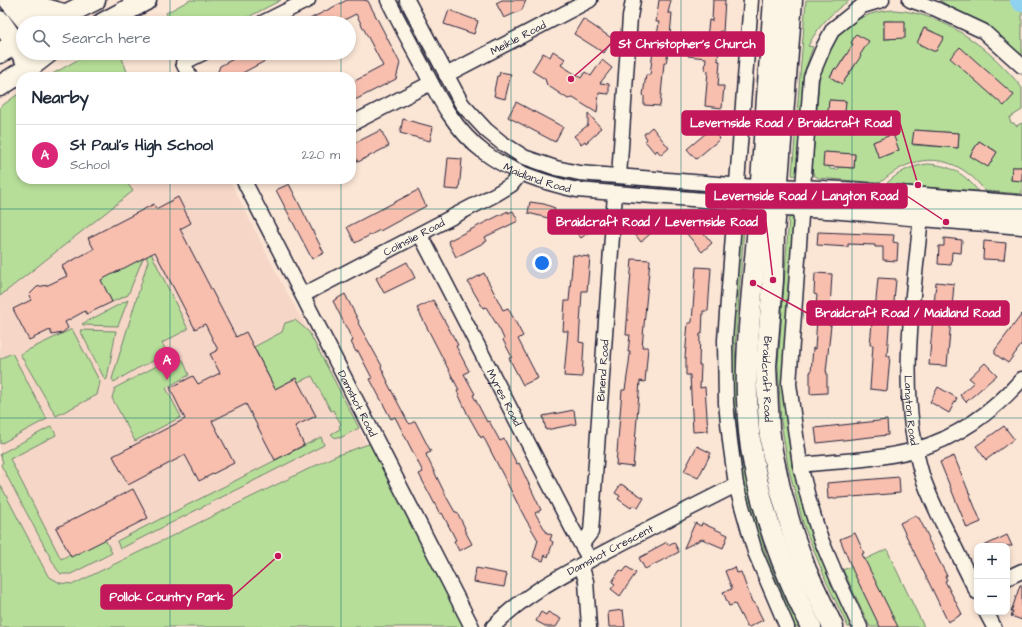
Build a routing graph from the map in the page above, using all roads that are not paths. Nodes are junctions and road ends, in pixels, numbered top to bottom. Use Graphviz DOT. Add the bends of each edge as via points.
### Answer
graph roads {
  1 [pos="9,0"];
  2 [pos="28,0"];
  3 [pos="94,0"];
  4 [pos="146,0"];
  5 [pos="308,0"];
  6 [pos="388,0"];
  7 [pos="407,0"];
  8 [pos="590,0"];
  9 [pos="633,0"];
  10 [pos="751,0"];
  11 [pos="774,0"];
  12 [pos="792,0"];
  13 [pos="882,0"];
  14 [pos="910,0"];
  15 [pos="22,16"];
  16 [pos="53,16"];
  17 [pos="64,16"];
  18 [pos="116,16"];
  19 [pos="276,16"];
  20 [pos="0,21"];
  21 [pos="419,25"];
  22 [pos="405,33"];
  23 [pos="13,45"];
  24 [pos="25,60"];
  25 [pos="38,60"];
  26 [pos="189,60"];
  27 [pos="1022,66"];
  28 [pos="30,67"];
  29 [pos="22,72"];
  30 [pos="188,72"];
  31 [pos="446,74"];
  32 [pos="16,76"];
  33 [pos="431,83"];
  34 [pos="0,86"];
  35 [pos="356,121"];
  36 [pos="486,130"];
  37 [pos="473,143"];
  38 [pos="520,174"];
  39 [pos="619,176"];
  40 [pos="246,184"];
  41 [pos="737,185"];
  42 [pos="615,194"];
  43 [pos="768,197"];
  44 [pos="802,198"];
  45 [pos="736,202"];
  46 [pos="861,202"];
  47 [pos="1022,206"];
  48 [pos="998,213"];
  49 [pos="921,216"];
  50 [pos="1022,224"];
  51 [pos="420,234"];
  52 [pos="303,295"];
  53 [pos="1022,379"];
  54 [pos="916,450"];
  55 [pos="800,465"];
  56 [pos="736,485"];
  57 [pos="582,544"];
  58 [pos="585,562"];
  59 [pos="1022,570"];
  60 [pos="1010,576"];
  61 [pos="974,586"];
  62 [pos="988,615"];
  63 [pos="472,627"];
  64 [pos="494,627"];
  65 [pos="589,627"];
  66 [pos="787,627"];
  67 [pos="811,627"];
  68 [pos="833,627"];
  69 [pos="860,627"];
  70 [pos="994,627"];
  1 -- 15 [label="street"];
  2 -- 16 [label="street"];
  3 -- 17 [label="street"];
  4 -- 18 [label="street"];
  5 -- 19 [label="street"];
  6 -- 22 [label="street, Maidland Road"];
  7 -- 21 [label="street, Maidland Road"];
  8 -- 31 [label="street, Meikle Road"];
  9 -- 39 [label="street"];
  10 -- 41 [label="street"];
  11 -- 43 [label="street, Braidcraft Road"];
  12 -- 43 [label="street, Braidcraft Road"];
  13 -- 44 [label="street, Braidcraft Road" via="862,6 833,29 811,77"];
  14 -- 27 [label="street" via="983,31"];
  20 -- 23 [label="street"];
  21 -- 22 [label="street"];
  21 -- 31 [label="street, Maidland Road"];
  22 -- 33 [label="street, Maidland Road"];
  24 -- 28 [label="street"];
  25 -- 28 [label="street"];
  26 -- 30 [label="street" via="183,63"];
  28 -- 29 [label="street"];
  31 -- 36 [label="street, Maidland Road" via="462,104"];
  32 -- 34 [label="street"];
  33 -- 35 [label="street"];
  33 -- 37 [label="street, Maidland Road" via="452,119"];
  36 -- 37 [label="street"];
  36 -- 39 [label="street, Maidland Road" via="511,150 538,163 579,173"];
  37 -- 38 [label="street, Maidland Road"];
  38 -- 42 [label="street, Maidland Road" via="566,188"];
  38 -- 51 [label="street, Colinslie Road" via="511,185"];
  39 -- 41 [label="street, Maidland Road"];
  40 -- 52 [label="street, Damshot Road"];
  41 -- 43 [label="street, Maidland Road"];
  41 -- 45 [label="street"];
  42 -- 45 [label="street, Maidland Road"];
  42 -- 57 [label="street, Binend Road" via="591,532"];
  43 -- 44 [label="street"];
  43 -- 45 [label="street, Maidland Road"];
  43 -- 67 [label="street, Braidcraft Road" via="747,348 751,448 764,510 773,538"];
  43 -- 68 [label="street, Braidcraft Road" via="773,280 766,366 772,451 793,534 806,570"];
  44 -- 46 [label="street"];
  44 -- 55 [label="street, Braidcraft Road" via="789,384"];
  45 -- 56 [label="street" via="725,361 728,426"];
  46 -- 48 [label="street"];
  46 -- 49 [label="street"];
  47 -- 48 [label="street"];
  48 -- 49 [label="street"];
  48 -- 50 [label="street"];
  49 -- 54 [label="street, Langton Road" via="908,364 909,409"];
  51 -- 52 [label="street, Colinslie Road"];
  51 -- 57 [label="street, Myres Road"];
  52 -- 63 [label="street, Damshot Road"];
  53 -- 54 [label="street" via="1006,396 971,423 944,439"];
  54 -- 55 [label="street"];
  54 -- 61 [label="street, Langton Road" via="922,476 932,500"];
  55 -- 69 [label="street, Braidcraft Road" via="820,537"];
  56 -- 58 [label="street, Damshot Crescent"];
  56 -- 66 [label="street" via="755,552"];
  57 -- 58 [label="street, Myres Road"];
  58 -- 64 [label="street, Damshot Crescent" via="521,601"];
  58 -- 65 [label="street"];
  59 -- 60 [label="street"];
  62 -- 70 [label="street"];
}
